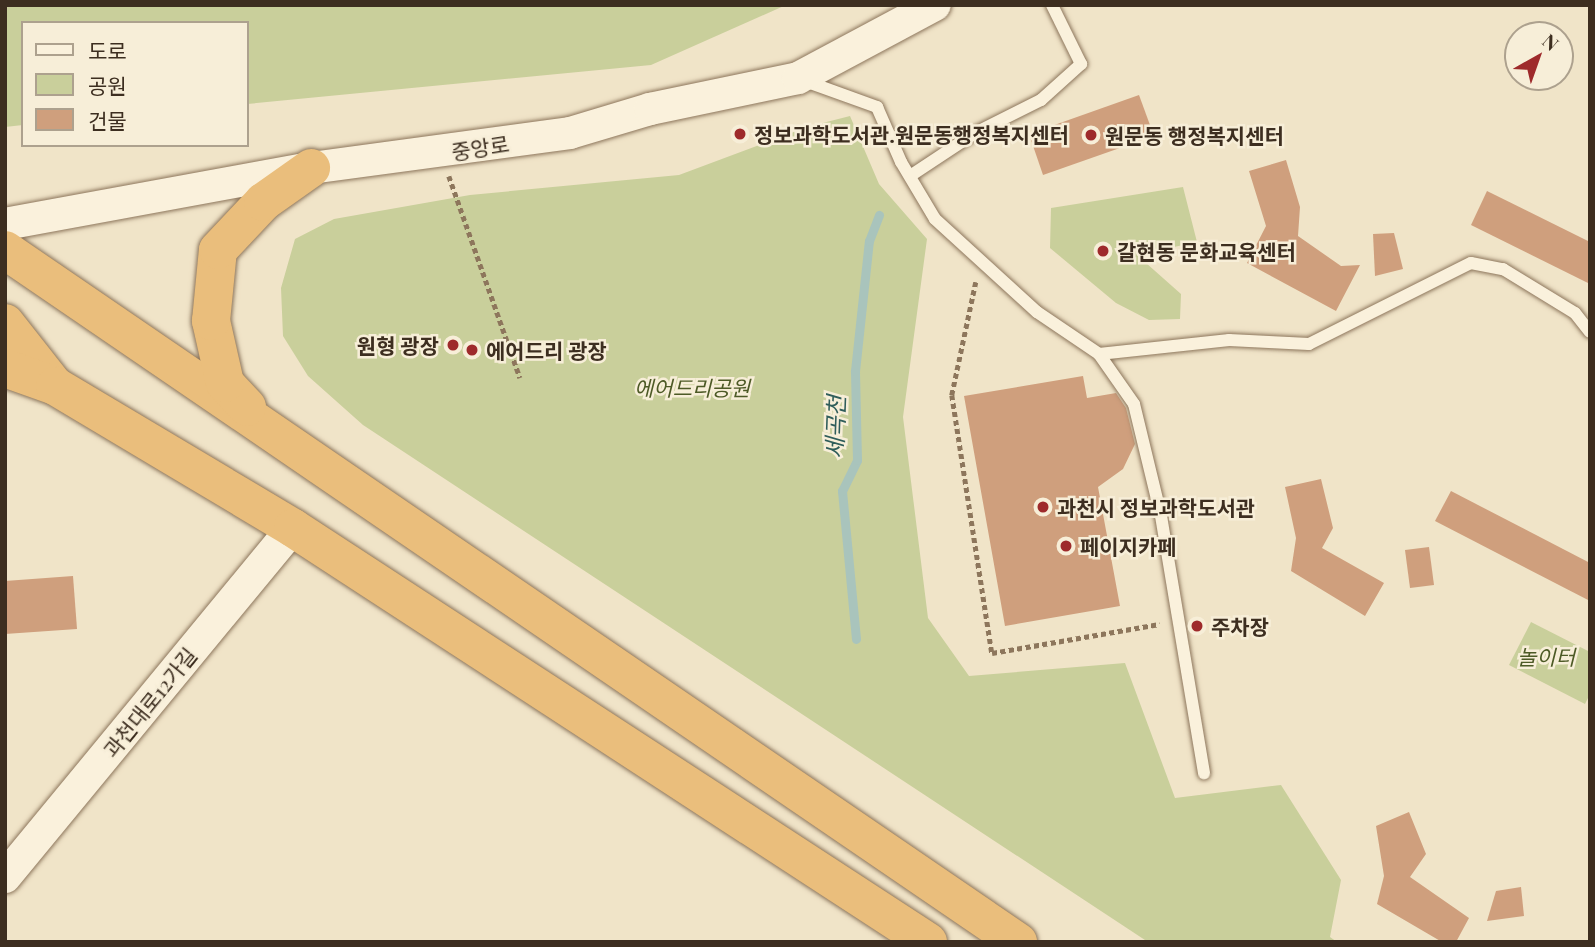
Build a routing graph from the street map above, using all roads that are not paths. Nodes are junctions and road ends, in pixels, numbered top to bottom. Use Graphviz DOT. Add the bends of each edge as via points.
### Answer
graph roads {
  1 [pos="935,5"];
  2 [pos="1052,5"];
  3 [pos="798,78"];
  4 [pos="310,168"];
  5 [pos="910,176"];
  6 [pos="5,224"];
  7 [pos="5,250"];
  8 [pos="5,323"];
  9 [pos="1590,332"];
  10 [pos="1099,354"];
  11 [pos="5,368"];
  12 [pos="55,386"];
  13 [pos="263,424"];
  14 [pos="293,528"];
  15 [pos="1204,773"];
  16 [pos="5,877"];
  17 [pos="928,942"];
  18 [pos="1018,942"];
  1 -- 3 [label="street, 중앙로"];
  2 -- 5 [label="lane" via="1081,64 1041,100 975,133"];
  3 -- 4 [label="street, 중앙로" via="650,109 570,133"];
  3 -- 5 [label="lane" via="877,107"];
  4 -- 6 [label="street, 중앙로"];
  4 -- 13 [label="highway" via="263,202 218,250 211,321 225,383"];
  5 -- 10 [label="lane" via="935,219 979,264 1037,312"];
  7 -- 13 [label="highway"];
  8 -- 12 [label="highway"];
  9 -- 10 [label="lane" via="1575,313 1503,269 1471,263 1309,344 1229,340"];
  10 -- 15 [label="lane" via="1133,404 1161,516"];
  11 -- 12 [label="highway"];
  12 -- 14 [label="highway"];
  13 -- 18 [label="highway"];
  14 -- 16 [label="street, 과천대로12가길"];
  14 -- 17 [label="highway"];
}
